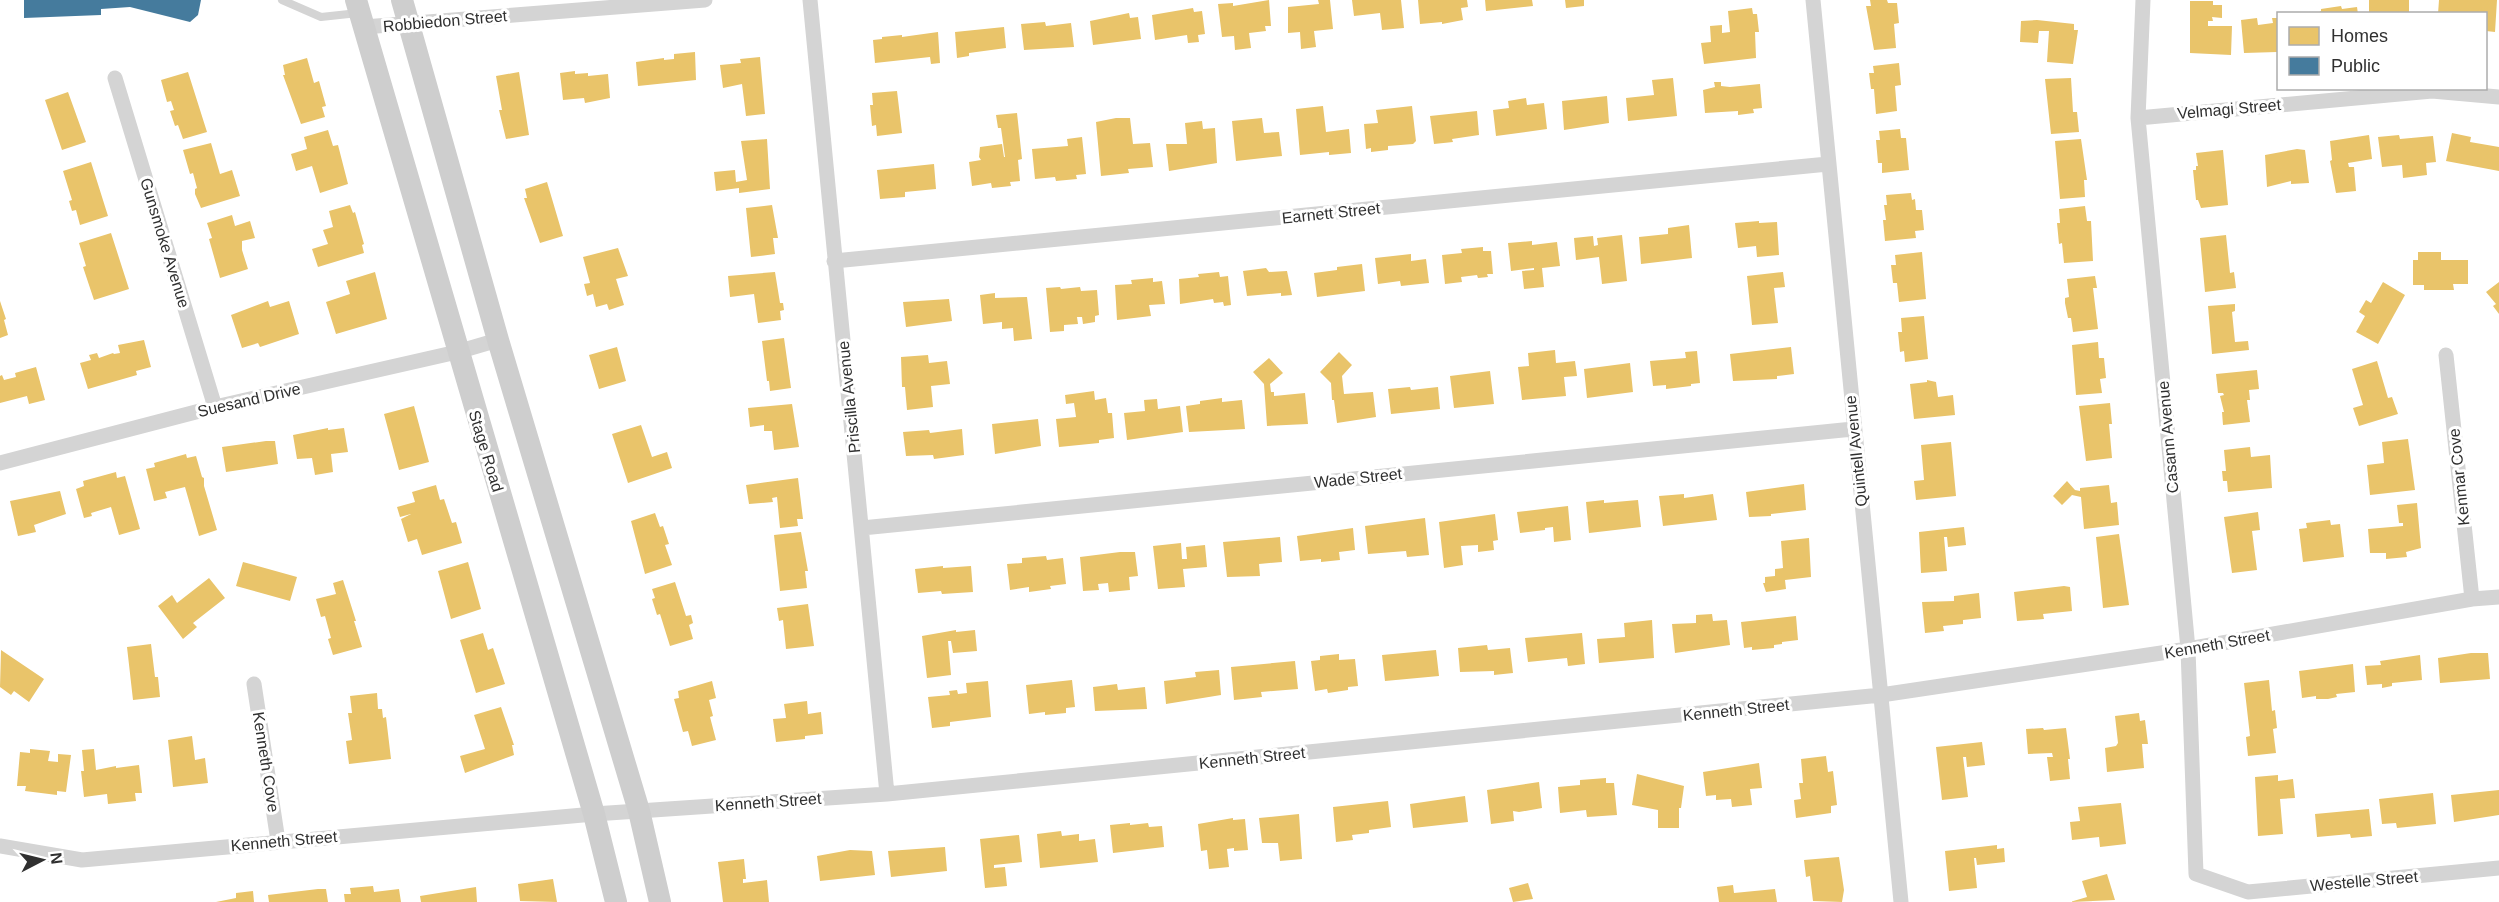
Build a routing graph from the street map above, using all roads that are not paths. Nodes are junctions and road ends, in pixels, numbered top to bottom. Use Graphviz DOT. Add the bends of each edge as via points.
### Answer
graph roads {
  1 [pos="282,0"];
  2 [pos="402,0"];
  3 [pos="705,0"];
  4 [pos="810,0"];
  5 [pos="1813,0"];
  6 [pos="2144,0"];
  7 [pos="360,14"];
  8 [pos="410,24"];
  9 [pos="115,78"];
  10 [pos="2499,97"];
  11 [pos="2138,118"];
  12 [pos="1828,164"];
  13 [pos="834,261"];
  14 [pos="498,340"];
  15 [pos="457,352"];
  16 [pos="2446,355"];
  17 [pos="216,407"];
  18 [pos="1853,429"];
  19 [pos="0,463"];
  20 [pos="862,528"];
  21 [pos="2499,597"];
  22 [pos="2472,599"];
  23 [pos="2188,649"];
  24 [pos="254,684"];
  25 [pos="1881,695"];
  26 [pos="887,794"];
  27 [pos="639,811"];
  28 [pos="594,814"];
  29 [pos="278,841"];
  30 [pos="0,846"];
  31 [pos="2499,868"];
  32 [pos="2196,874"];
  33 [pos="616,902"];
  34 [pos="660,902"];
  35 [pos="1901,902"];
  1 -- 7 [label="lane" via="321,17"];
  2 -- 8 [label="main road"];
  3 -- 8 [label="street, Robbiedon Street"];
  4 -- 13 [label="street, Priscilla Avenue"];
  5 -- 12 [label="street, Quintell Avenue"];
  6 -- 11 [label="street, Casann Avenue"];
  7 -- 8 [label="street, Robbiedon Street"];
  7 -- 15 [label="main road, Stage Road"];
  8 -- 14 [label="main road"];
  9 -- 17 [label="street, Gunsmoke Avenue"];
  10 -- 11 [label="street, Velmagi Street" via="2432,91"];
  11 -- 23 [label="street, Casann Avenue"];
  12 -- 13 [label="street, Earnett Street"];
  12 -- 18 [label="street, Quintell Avenue"];
  13 -- 20 [label="street, Priscilla Avenue"];
  14 -- 15 [label="street, Suesand Drive"];
  14 -- 27 [label="main road"];
  15 -- 17 [label="street, Suesand Drive"];
  15 -- 28 [label="main road, Stage Road"];
  16 -- 22 [label="street, Kenmar Cove"];
  17 -- 19 [label="street, Suesand Drive"];
  18 -- 20 [label="street, Wade Street"];
  18 -- 25 [label="street, Quintell Avenue"];
  20 -- 26 [label="street, Priscilla Avenue"];
  21 -- 22 [label="street, Kenneth Street"];
  22 -- 23 [label="street, Kenneth Street"];
  23 -- 25 [label="street, Kenneth Street"];
  23 -- 32 [label="street, Casann Avenue"];
  24 -- 29 [label="street, Kenneth Cove"];
  25 -- 26 [label="street, Kenneth Street"];
  25 -- 35 [label="street, Quintell Avenue"];
  26 -- 27 [label="street, Kenneth Street"];
  27 -- 28 [label="street, Kenneth Street"];
  27 -- 34 [label="main road"];
  28 -- 29 [label="street, Kenneth Street"];
  28 -- 33 [label="main road, Stage Road"];
  29 -- 30 [label="street, Kenneth Street" via="82,860"];
  31 -- 32 [label="street, Westelle Street" via="2248,892"];
}
